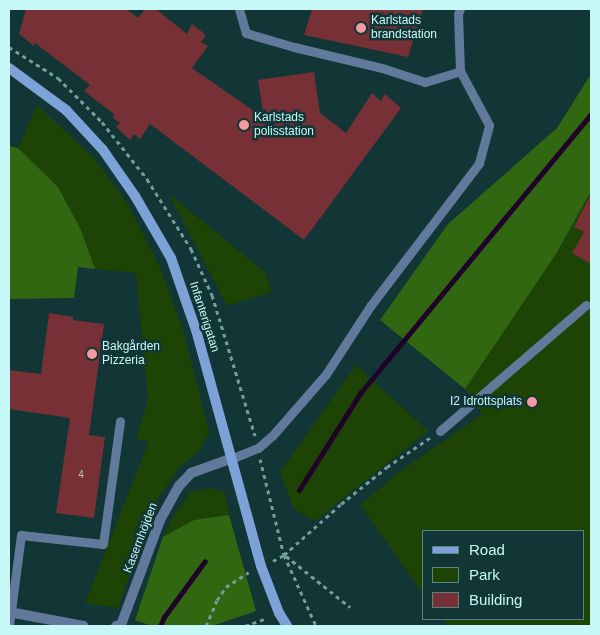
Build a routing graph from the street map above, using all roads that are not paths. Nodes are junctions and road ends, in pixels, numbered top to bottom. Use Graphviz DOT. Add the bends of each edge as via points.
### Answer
graph roads {
  1 [pos="239,9"];
  2 [pos="460,9"];
  3 [pos="9,68"];
  4 [pos="460,71"];
  5 [pos="586,305"];
  6 [pos="120,421"];
  7 [pos="440,431"];
  8 [pos="233,458"];
  9 [pos="11,612"];
  10 [pos="9,626"];
  11 [pos="84,626"];
  12 [pos="116,626"];
  13 [pos="287,626"];
  1 -- 4 [label="lane" via="246,33 294,47 425,82"];
  2 -- 4 [label="lane"];
  3 -- 8 [label="street, Infanterigatan" via="66,110 103,150 135,196 171,258 196,330"];
  4 -- 8 [label="lane" via="489,125 478,163 370,305 326,374 272,436 258,448"];
  5 -- 7 [label="lane"];
  6 -- 9 [label="lane" via="103,544 21,535"];
  8 -- 12 [label="street, Kasernhöjden" via="191,473 179,486 160,520 122,625"];
  8 -- 13 [label="street, Infanterigatan" via="261,566"];
  9 -- 10 [label="lane"];
  9 -- 11 [label="street"];
}
